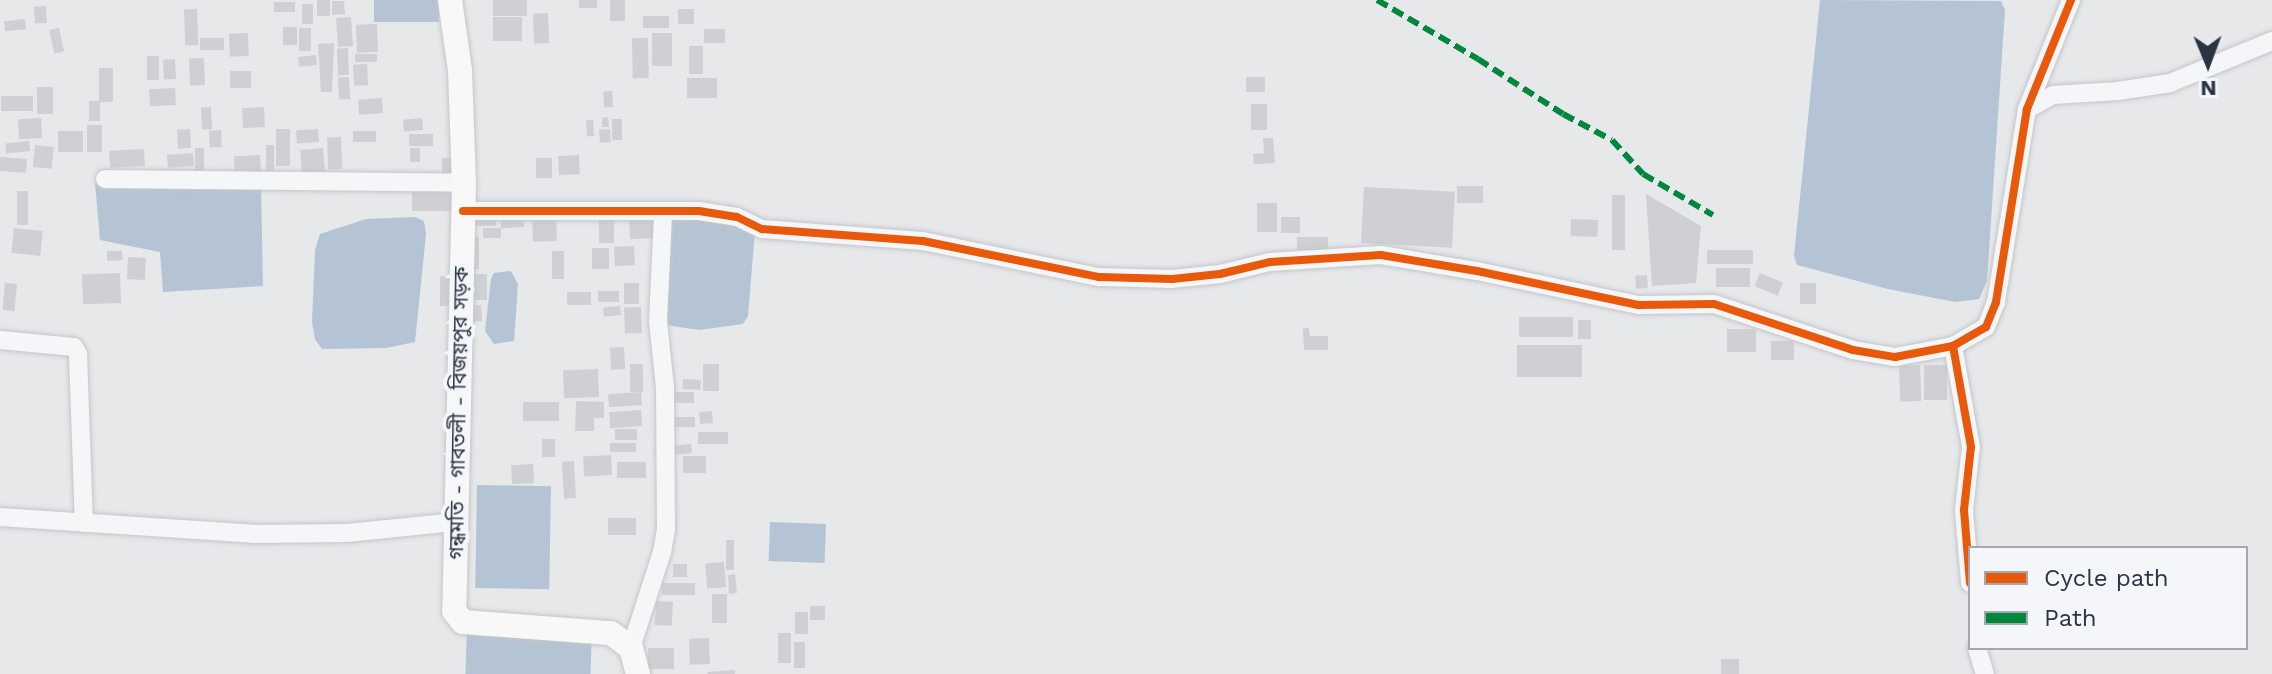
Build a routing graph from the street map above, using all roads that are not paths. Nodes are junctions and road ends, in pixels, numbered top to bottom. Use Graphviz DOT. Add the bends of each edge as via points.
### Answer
graph roads {
  1 [pos="450,0"];
  2 [pos="2071,0"];
  3 [pos="2272,41"];
  4 [pos="2027,109"];
  5 [pos="105,179"];
  6 [pos="464,183"];
  7 [pos="463,211"];
  8 [pos="663,213"];
  9 [pos="0,340"];
  10 [pos="1953,346"];
  11 [pos="0,517"];
  12 [pos="456,522"];
  13 [pos="84,523"];
  14 [pos="1968,559"];
  15 [pos="631,648"];
  16 [pos="1978,650"];
  17 [pos="638,674"];
  18 [pos="1985,674"];
  1 -- 6 [label="main road, গন্ধমতি - গাবতলী - বিজয়পুর সড়ক" via="460,70"];
  2 -- 4 [label="street"];
  3 -- 4 [label="street" via="2170,83 2053,95"];
  4 -- 10 [label="street" via="1996,302 1986,327"];
  5 -- 6 [label="street"];
  6 -- 7 [label="main road, গন্ধমতি - গাবতলী - বিজয়পুর সড়ক"];
  7 -- 8 [label="street"];
  7 -- 12 [label="main road, গন্ধমতি - গাবতলী - বিজয়পুর সড়ক"];
  8 -- 10 [label="street" via="699,211 737,217 767,230 923,241 1099,277 1172,279 1270,262 1381,255 1639,305 1714,304 1881,355"];
  8 -- 15 [label="street" via="658,321 665,388 666,529"];
  9 -- 13 [label="street" via="74,347 78,354"];
  10 -- 14 [label="street" via="1971,447 1964,510"];
  11 -- 13 [label="street"];
  12 -- 13 [label="street" via="347,533 253,534"];
  12 -- 15 [label="main road, গন্ধমতি - গাবতলী - বিজয়পুর সড়ক" via="457,618 611,633"];
  15 -- 17 [label="main road"];
  16 -- 18 [label="street"];
}
